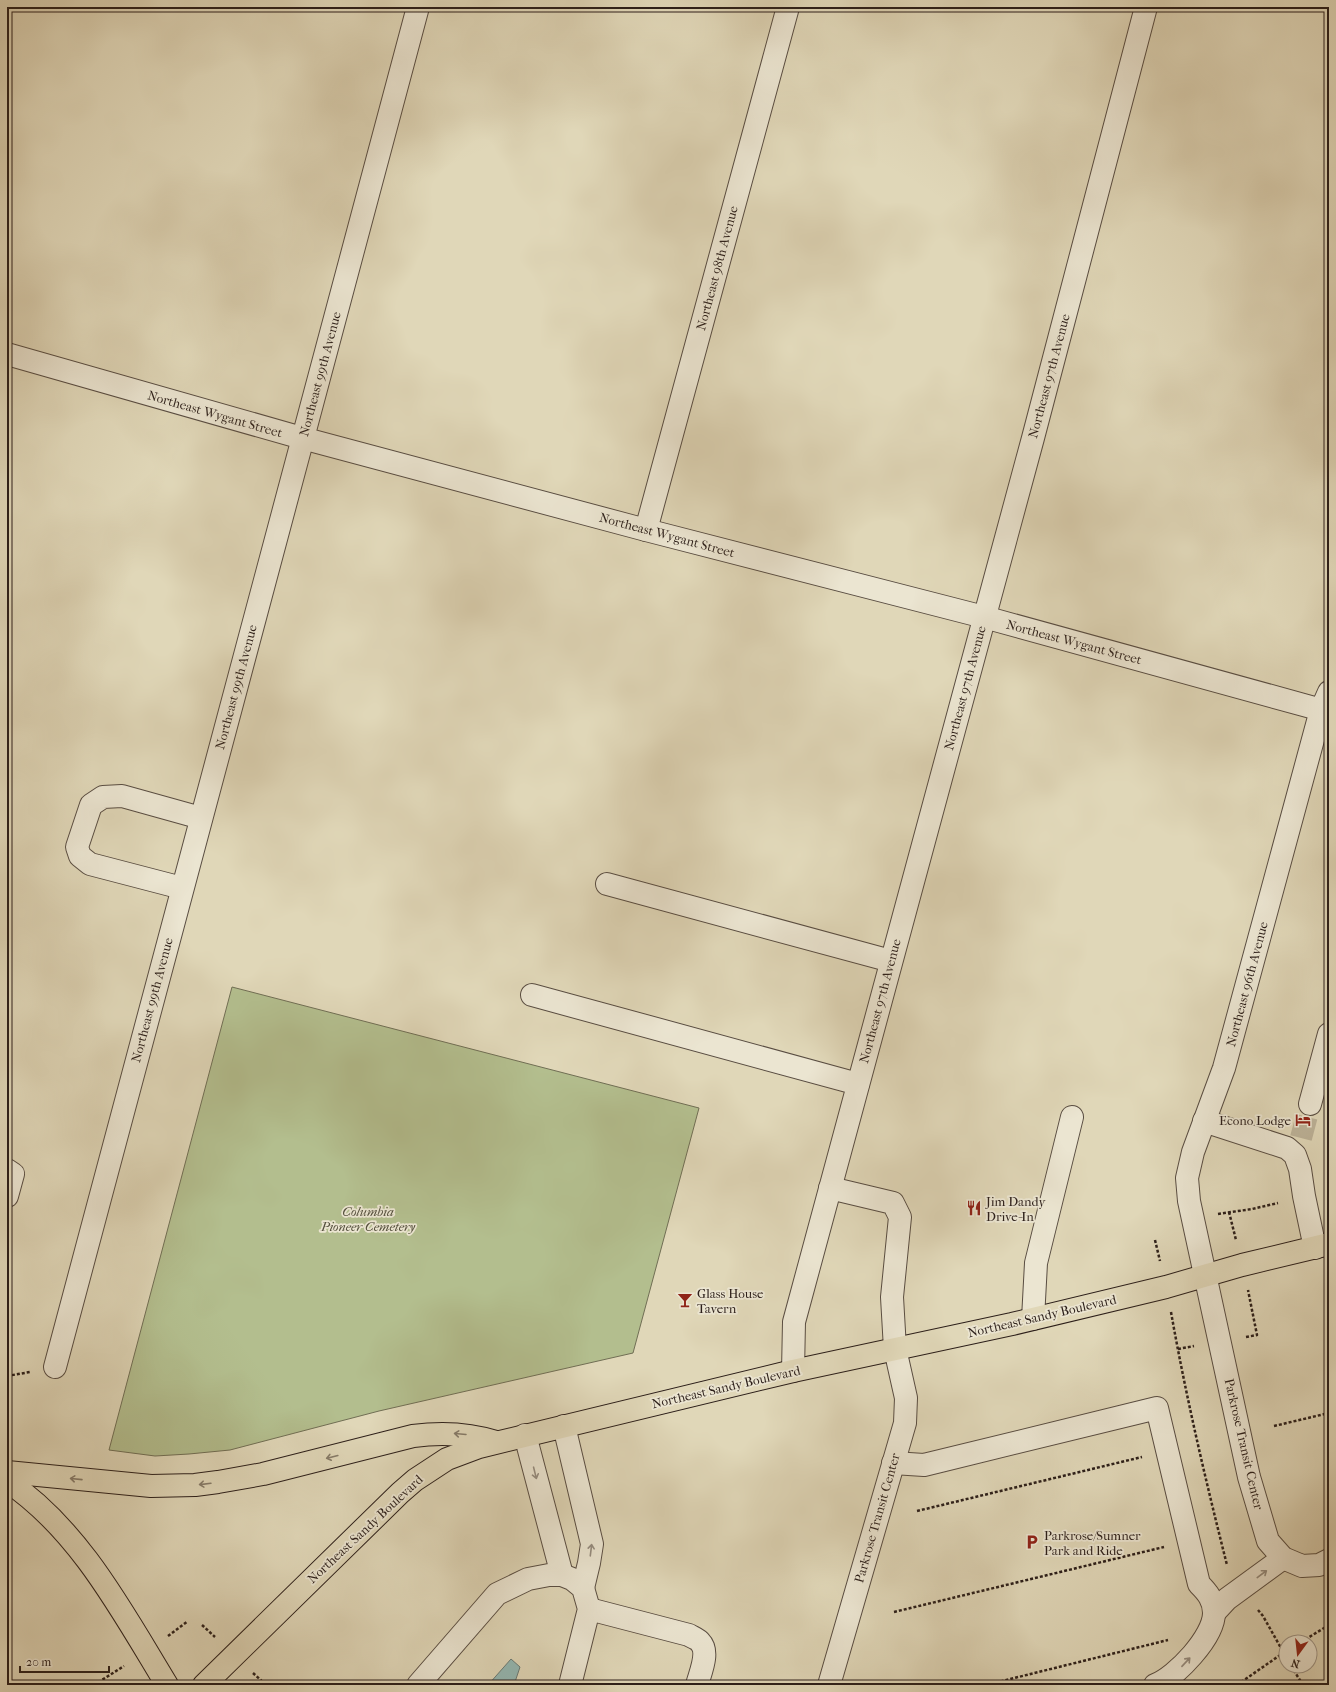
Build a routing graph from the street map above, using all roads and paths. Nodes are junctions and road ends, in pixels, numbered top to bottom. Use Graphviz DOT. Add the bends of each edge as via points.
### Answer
graph roads {
  1 [pos="418,7"];
  2 [pos="788,7"];
  3 [pos="1146,7"];
  4 [pos="7,354"];
  5 [pos="302,438"];
  6 [pos="646,530"];
  7 [pos="984,617"];
  8 [pos="1326,705"];
  9 [pos="201,818"];
  10 [pos="607,884"];
  11 [pos="182,888"];
  12 [pos="891,961"];
  13 [pos="532,995"];
  14 [pos="1329,1034"];
  15 [pos="858,1084"];
  16 [pos="1310,1104"];
  17 [pos="1072,1117"];
  18 [pos="1204,1121"];
  19 [pos="7,1170"];
  20 [pos="830,1188"];
  21 [pos="7,1196"];
  22 [pos="1155,1240"];
  23 [pos="1322,1246"];
  24 [pos="1162,1267"];
  25 [pos="1206,1276"];
  26 [pos="1170,1306"];
  27 [pos="1033,1319"];
  28 [pos="895,1349"];
  29 [pos="55,1367"];
  30 [pos="793,1371"];
  31 [pos="1329,1413"];
  32 [pos="564,1426"];
  33 [pos="1274,1426"];
  34 [pos="525,1435"];
  35 [pos="498,1442"];
  36 [pos="1167,1451"];
  37 [pos="893,1463"];
  38 [pos="7,1472"];
  39 [pos="7,1481"];
  40 [pos="917,1511"];
  41 [pos="1188,1541"];
  42 [pos="1283,1558"];
  43 [pos="1329,1560"];
  44 [pos="562,1575"];
  45 [pos="583,1588"];
  46 [pos="1240,1589"];
  47 [pos="588,1609"];
  48 [pos="894,1612"];
  49 [pos="1214,1614"];
  50 [pos="1329,1625"];
  51 [pos="1314,1634"];
  52 [pos="1278,1641"];
  53 [pos="1202,1643"];
  54 [pos="1278,1657"];
  55 [pos="1295,1674"];
  56 [pos="167,1685"];
  57 [pos="204,1685"];
  58 [pos="418,1685"];
  59 [pos="570,1685"];
  60 [pos="697,1685"];
  61 [pos="829,1685"];
  62 [pos="986,1685"];
  63 [pos="1154,1685"];
  64 [pos="1237,1685"];
  65 [pos="1303,1685"];
  1 -- 5 [label="street, Northeast 99th Avenue"];
  2 -- 6 [label="street, Northeast 98th Avenue"];
  3 -- 7 [label="street, Northeast 97th Avenue"];
  4 -- 5 [label="street, Northeast Wygant Street"];
  5 -- 6 [label="street, Northeast Wygant Street"];
  5 -- 9 [label="street, Northeast 99th Avenue"];
  6 -- 7 [label="street, Northeast Wygant Street"];
  7 -- 8 [label="street, Northeast Wygant Street"];
  7 -- 12 [label="street, Northeast 97th Avenue"];
  8 -- 18 [label="street, Northeast 96th Avenue" via="1224,1068"];
  9 -- 11 [label="street, Northeast 99th Avenue"];
  9 -- 11 [label="street" via="122,796 103,797 91,804 77,847 80,856 90,864"];
  10 -- 12 [label="street"];
  11 -- 29 [label="street, Northeast 99th Avenue"];
  12 -- 15 [label="street, Northeast 97th Avenue"];
  13 -- 15 [label="street"];
  14 -- 16 [label="street"];
  15 -- 20 [label="street, Northeast 97th Avenue"];
  17 -- 27 [label="street" via="1036,1263"];
  18 -- 23 [label="street" via="1287,1148 1298,1146 1304,1196"];
  18 -- 25 [label="street, Northeast 96th Avenue" via="1187,1178 1189,1201"];
  19 -- 21 [label="street" via="13,1174"];
  20 -- 28 [label="street, Parkrose Transit Center" via="893,1203 900,1217 892,1297"];
  20 -- 30 [label="street, Northeast 97th Avenue" via="794,1322"];
  22 -- 24 [label="path"];
  23 -- 25 [label="main road, Northeast Sandy Boulevard"];
  25 -- 27 [label="main road, Northeast Sandy Boulevard"];
  25 -- 42 [label="street, Parkrose Transit Center" via="1249,1477 1268,1541"];
  26 -- 46 [label="path" via="1208,1488 1230,1577"];
  27 -- 28 [label="main road, Northeast Sandy Boulevard"];
  28 -- 30 [label="main road, Northeast Sandy Boulevard"];
  28 -- 37 [label="street, Parkrose Transit Center" via="906,1398 905,1423"];
  30 -- 32 [label="main road, Northeast Sandy Boulevard"];
  31 -- 33 [label="path"];
  32 -- 34 [label="main road, Northeast Sandy Boulevard"];
  45 -- 32 [label="street, one-way" via="592,1544"];
  34 -- 35 [label="main road, Northeast Sandy Boulevard"];
  34 -- 44 [label="street, one-way"];
  35 -- 38 [label="main road, one-way" via="479,1436 435,1433 263,1474 195,1485 151,1486"];
  35 -- 57 [label="main road, Northeast Sandy Boulevard" via="448,1459 414,1480"];
  36 -- 37 [label="street" via="1157,1408 924,1465"];
  36 -- 40 [label="path"];
  36 -- 41 [label="street"];
  37 -- 61 [label="street, Parkrose Transit Center"];
  39 -- 56 [label="main road" via="34,1501 75,1545 117,1604"];
  41 -- 48 [label="path"];
  41 -- 49 [label="street" via="1199,1584 1210,1595"];
  42 -- 43 [label="street, Parkrose Transit Center" via="1302,1566 1319,1565"];
  46 -- 42 [label="street, one-way"];
  44 -- 45 [label="street"];
  44 -- 58 [label="street" via="528,1579 497,1594"];
  45 -- 47 [label="street"];
  46 -- 49 [label="street"];
  46 -- 52 [label="path" via="1263,1616"];
  47 -- 59 [label="street"];
  47 -- 60 [label="street" via="689,1635 700,1642 704,1649 704,1660"];
  49 -- 53 [label="street"];
  50 -- 51 [label="path"];
  53 -- 62 [label="path" via="1178,1638"];
  63 -- 53 [label="street, one-way" via="1184,1665"];
  54 -- 64 [label="path"];
  55 -- 65 [label="path"];
}
